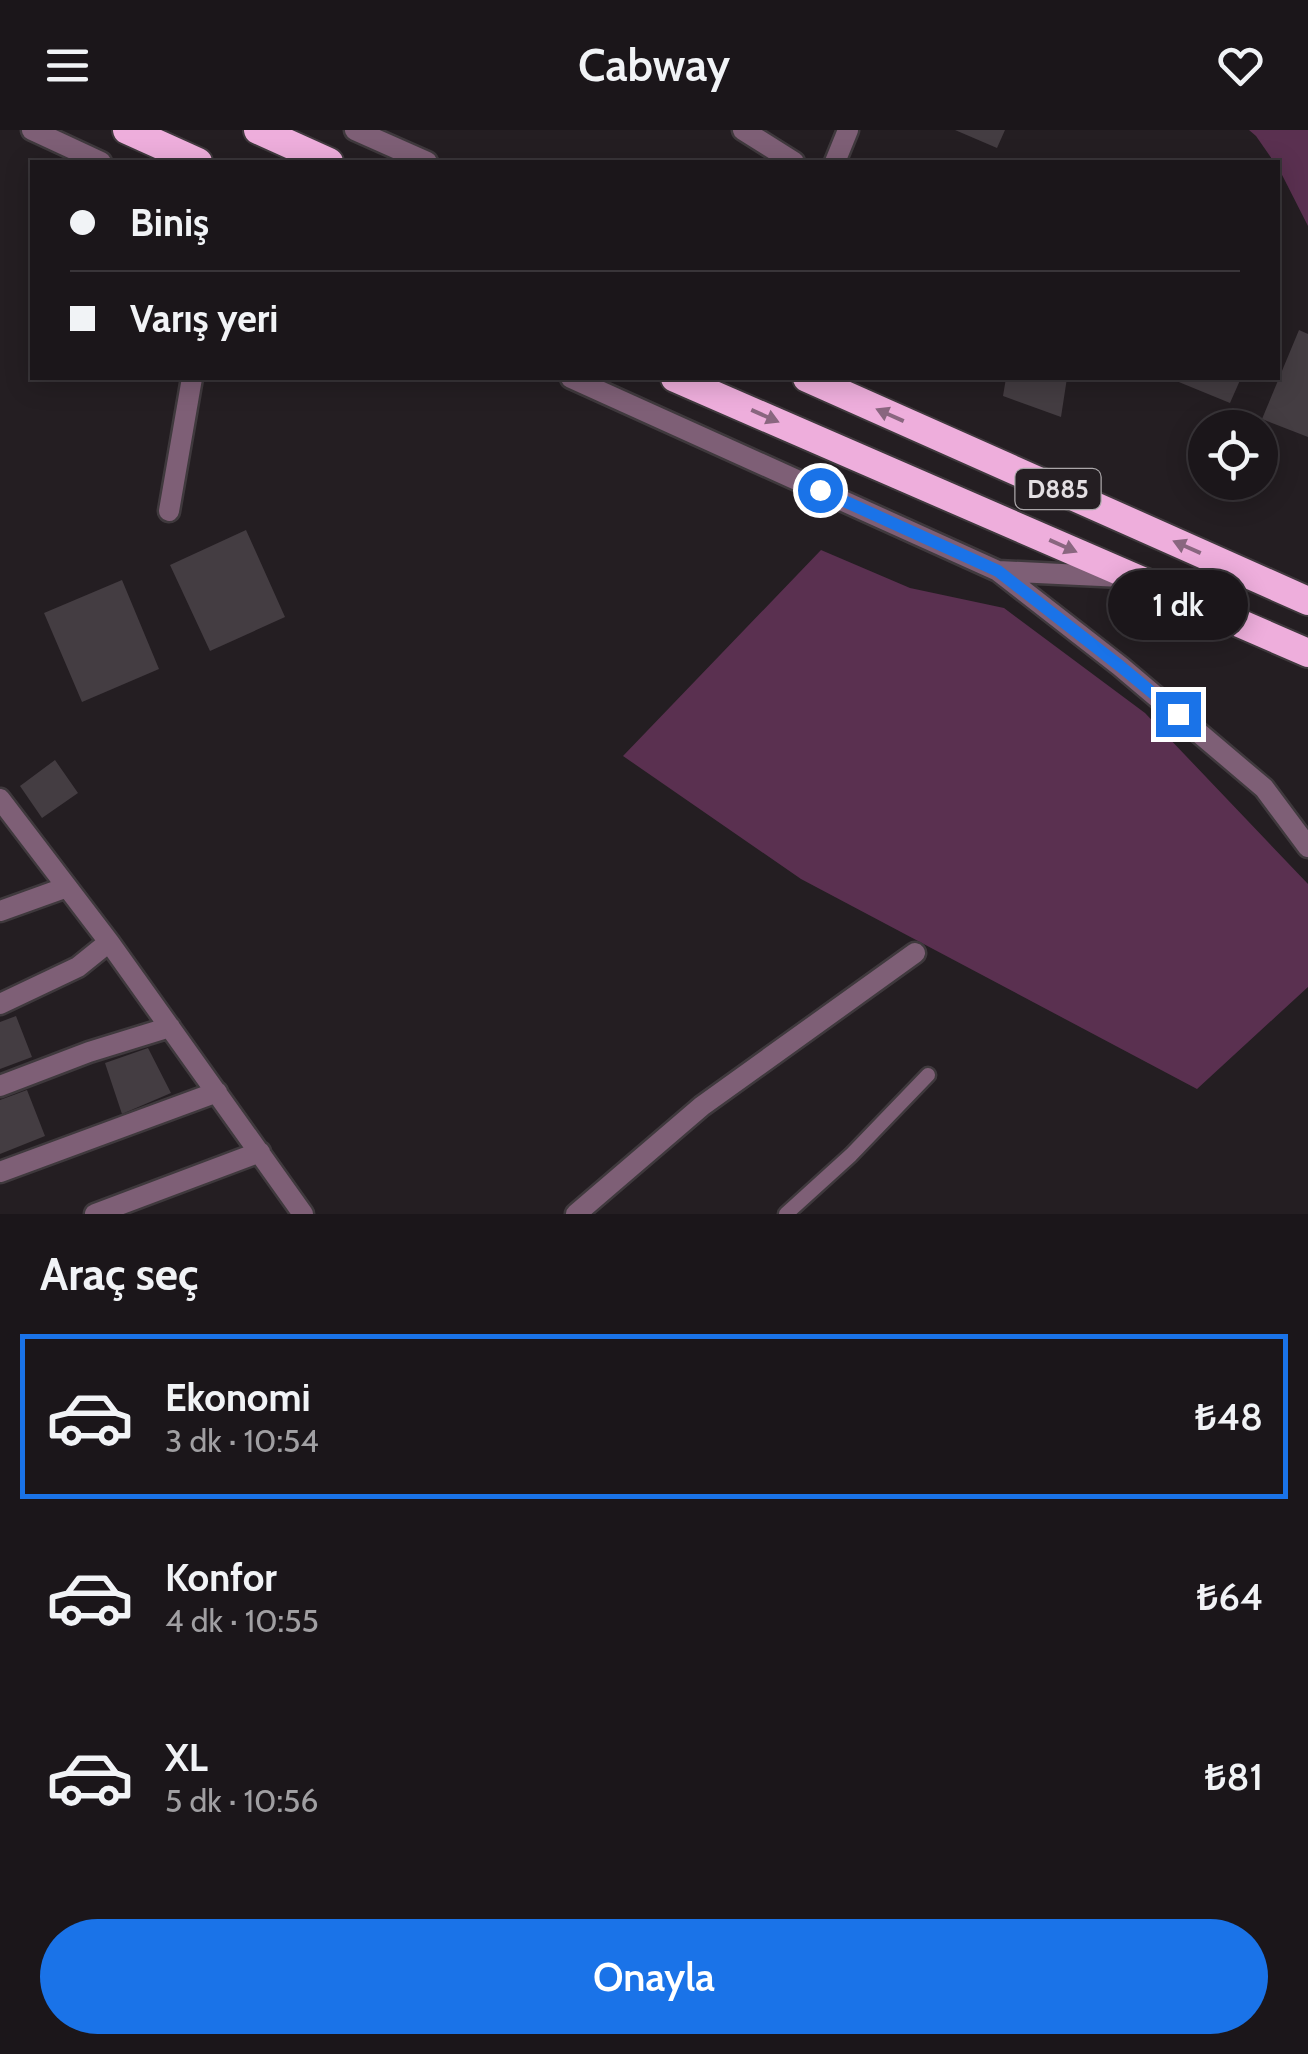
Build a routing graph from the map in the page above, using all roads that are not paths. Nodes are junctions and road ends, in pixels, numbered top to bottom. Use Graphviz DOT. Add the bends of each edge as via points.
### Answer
graph roads {
  1 [pos="32,130"];
  2 [pos="127,130"];
  3 [pos="258,130"];
  4 [pos="355,130"];
  5 [pos="743,130"];
  6 [pos="848,130"];
  7 [pos="97,160"];
  8 [pos="194,160"];
  9 [pos="326,160"];
  10 [pos="422,160"];
  11 [pos="791,160"];
  12 [pos="835,160"];
  13 [pos="192,380"];
  14 [pos="575,380"];
  15 [pos="680,380"];
  16 [pos="811,380"];
  17 [pos="169,510"];
  18 [pos="998,571"];
  19 [pos="1136,578"];
  20 [pos="1308,601"];
  21 [pos="1308,653"];
  22 [pos="0,799"];
  23 [pos="22,826"];
  24 [pos="0,834"];
  25 [pos="1308,847"];
  26 [pos="66,887"];
  27 [pos="0,911"];
  28 [pos="109,942"];
  29 [pos="915,953"];
  30 [pos="0,1004"];
  31 [pos="170,1026"];
  32 [pos="928,1075"];
  33 [pos="0,1086"];
  34 [pos="217,1092"];
  35 [pos="260,1152"];
  36 [pos="0,1172"];
  37 [pos="95,1214"];
  38 [pos="303,1214"];
  39 [pos="576,1214"];
  40 [pos="786,1214"];
  1 -- 7 [label="street"];
  2 -- 8 [label="highway"];
  3 -- 9 [label="highway"];
  4 -- 10 [label="street"];
  5 -- 11 [label="street"];
  6 -- 12 [label="street"];
  13 -- 17 [label="street"];
  14 -- 18 [label="street"];
  15 -- 19 [label="highway, D885, one-way"];
  20 -- 16 [label="highway, D885, one-way"];
  18 -- 19 [label="street"];
  18 -- 25 [label="street" via="1264,788"];
  19 -- 21 [label="highway, D885"];
  22 -- 23 [label="street"];
  23 -- 24 [label="street"];
  23 -- 26 [label="street"];
  26 -- 27 [label="street"];
  26 -- 28 [label="street"];
  28 -- 30 [label="street" via="78,966"];
  28 -- 31 [label="street"];
  29 -- 39 [label="street" via="702,1106"];
  31 -- 33 [label="street"];
  31 -- 34 [label="street"];
  32 -- 40 [label="lane"];
  34 -- 35 [label="street"];
  34 -- 36 [label="street"];
  35 -- 37 [label="street"];
  35 -- 38 [label="street"];
}
